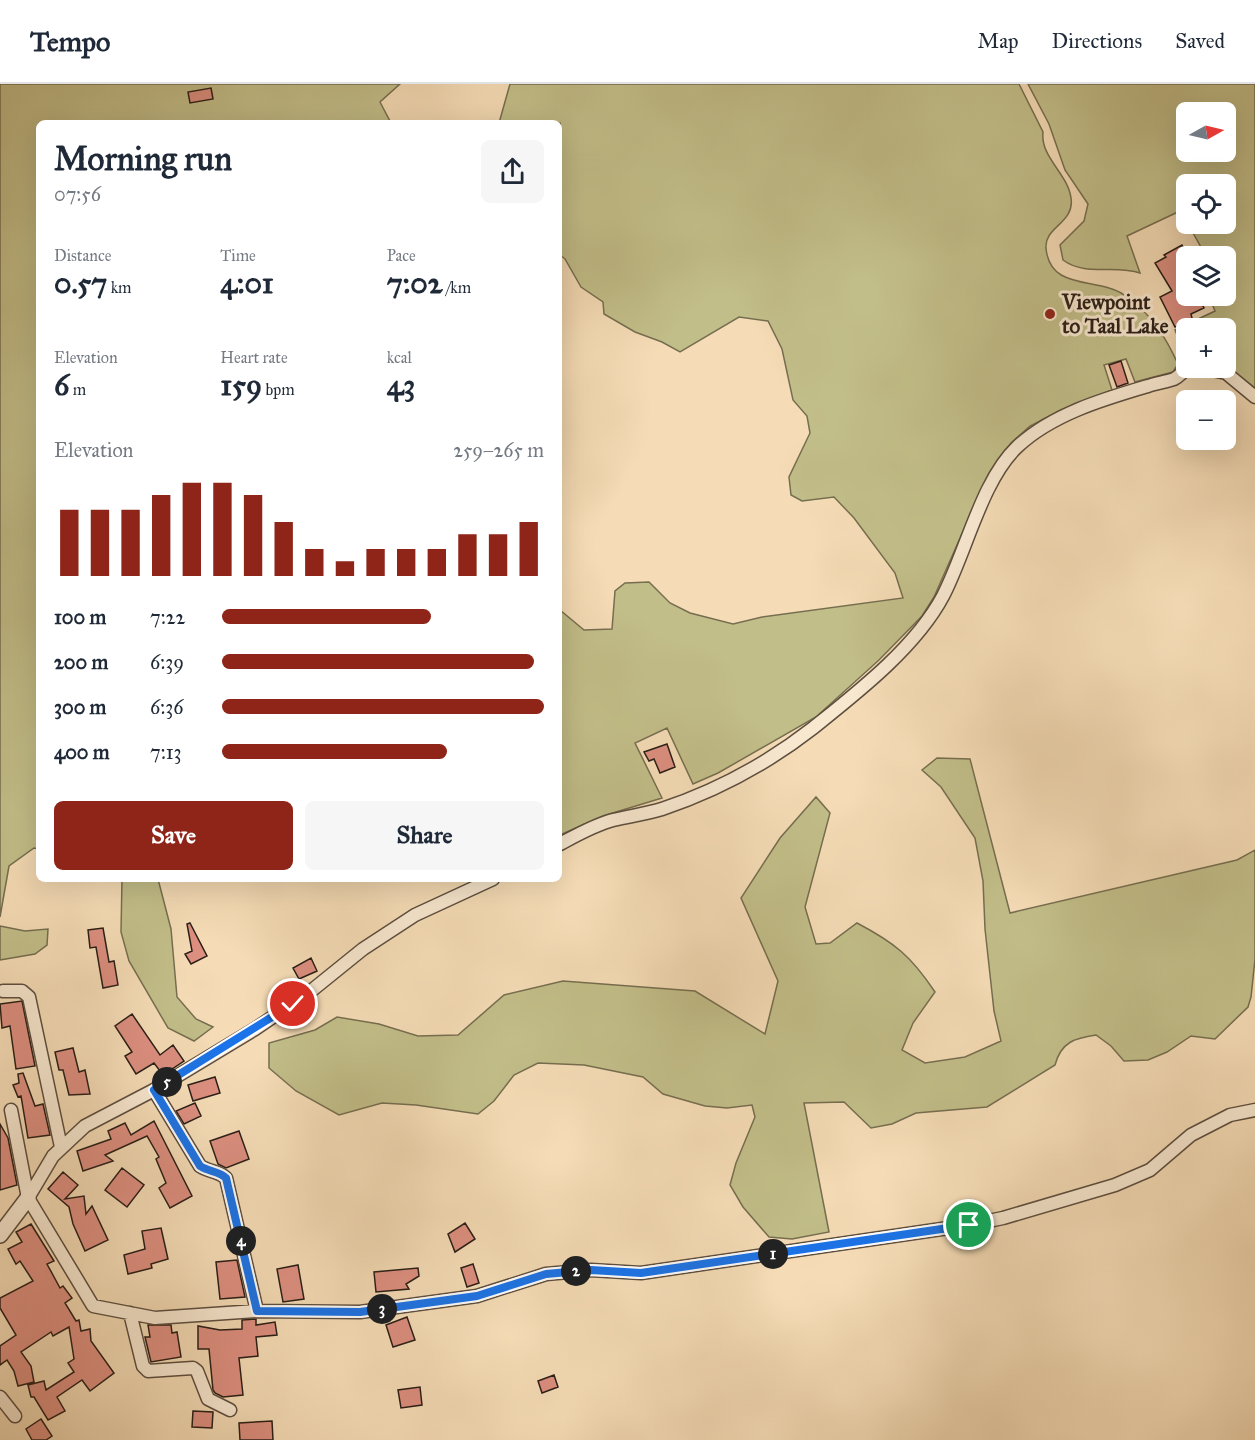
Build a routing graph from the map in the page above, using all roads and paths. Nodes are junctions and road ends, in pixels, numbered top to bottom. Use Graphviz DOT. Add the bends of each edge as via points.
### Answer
graph roads {
  1 [pos="1176,377"];
  2 [pos="1232,378"];
  3 [pos="1255,397"];
  4 [pos="562,843"];
  5 [pos="486,882"];
  6 [pos="3,991"];
  7 [pos="154,1090"];
  8 [pos="11,1110"];
  9 [pos="1255,1110"];
  10 [pos="61,1147"];
  11 [pos="28,1198"];
  12 [pos="0,1235"];
  13 [pos="257,1311"];
  14 [pos="130,1313"];
  15 [pos="0,1397"];
  16 [pos="230,1410"];
  17 [pos="15,1416"];
  1 -- 4 [label="street" via="1059,419 1017,447 990,487 953,577 932,614 876,674 811,729 718,787 661,809 602,824"];
  2 -- 3 [label="street"];
  5 -- 7 [label="street" via="415,915 265,1022"];
  6 -- 10 [label="street" via="22,991 29,997"];
  7 -- 10 [label="street" via="85,1126"];
  7 -- 13 [label="street" via="200,1166 226,1178"];
  8 -- 11 [label="street"];
  9 -- 13 [label="street" via="1230,1115 1191,1135 1150,1170 1115,1185 980,1223 641,1273 591,1270 546,1274 477,1296 360,1312"];
  10 -- 11 [label="street"];
  11 -- 12 [label="street"];
  11 -- 14 [label="street" via="93,1306"];
  13 -- 14 [label="street" via="155,1318"];
  14 -- 16 [label="street" via="143,1366 148,1371 193,1368 208,1400"];
  15 -- 17 [label="street"];
}
